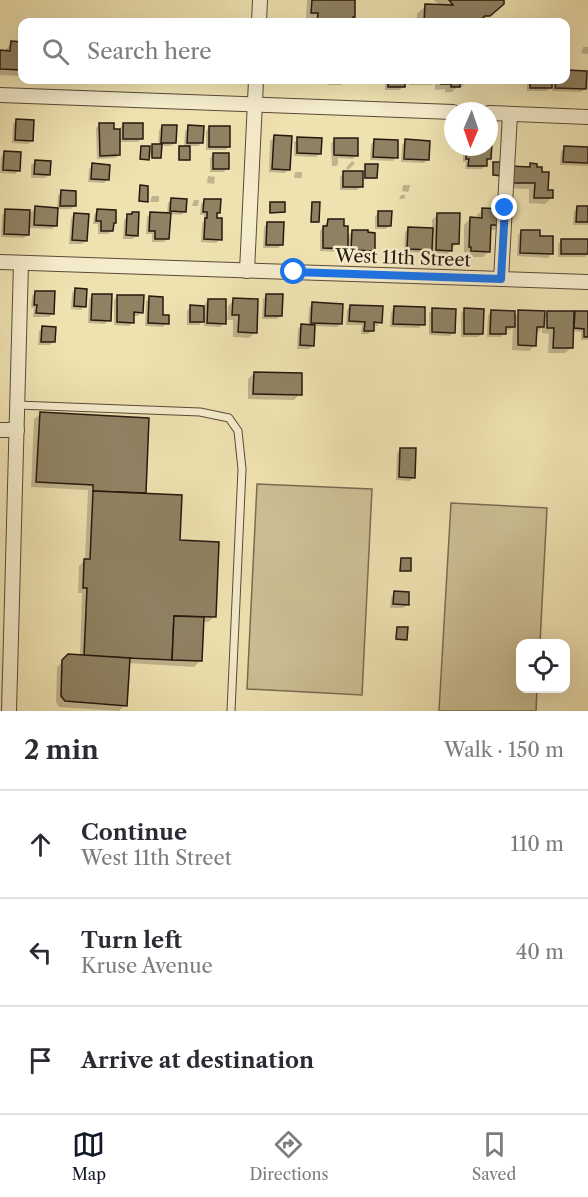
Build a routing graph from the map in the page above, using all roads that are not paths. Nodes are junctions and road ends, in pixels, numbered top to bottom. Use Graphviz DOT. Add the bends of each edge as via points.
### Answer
graph roads {
  1 [pos="260,0"];
  2 [pos="258,18"];
  3 [pos="256,84"];
  4 [pos="0,95"];
  5 [pos="255,104"];
  6 [pos="444,112"];
  7 [pos="498,113"];
  8 [pos="510,114"];
  9 [pos="588,117"];
  10 [pos="0,262"];
  11 [pos="21,263"];
  12 [pos="247,271"];
  13 [pos="501,279"];
  14 [pos="588,282"];
  15 [pos="17,405"];
  16 [pos="0,430"];
  17 [pos="17,430"];
  18 [pos="6,598"];
  19 [pos="9,711"];
  20 [pos="231,711"];
  1 -- 2 [label="street"];
  3 -- 5 [label="street"];
  4 -- 5 [label="street"];
  5 -- 6 [label="street"];
  5 -- 12 [label="street"];
  7 -- 8 [label="street"];
  8 -- 9 [label="street"];
  8 -- 13 [label="street"];
  10 -- 11 [label="street, West 11th Street"];
  11 -- 12 [label="street, West 11th Street"];
  11 -- 15 [label="street"];
  12 -- 13 [label="street, West 11th Street"];
  13 -- 14 [label="street, West 11th Street"];
  15 -- 17 [label="street"];
  15 -- 20 [label="lane" via="200,412 229,418 238,430 242,469"];
  16 -- 17 [label="street"];
  17 -- 18 [label="street"];
  18 -- 19 [label="street"];
}
